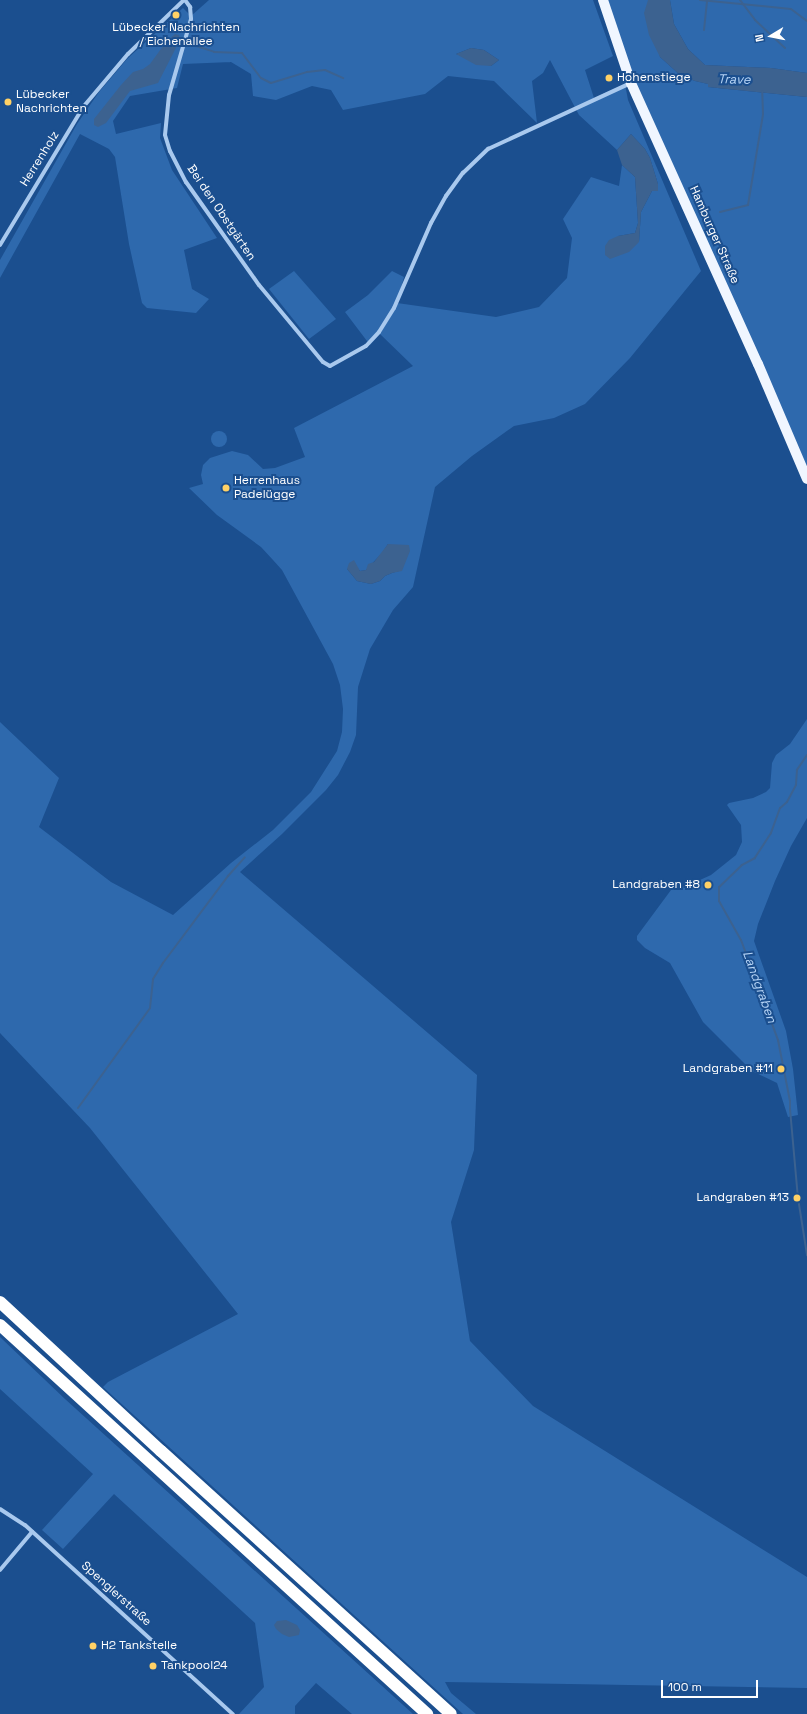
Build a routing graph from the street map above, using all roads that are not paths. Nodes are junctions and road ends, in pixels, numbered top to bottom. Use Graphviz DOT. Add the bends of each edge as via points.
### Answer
graph roads {
  1 [pos="185,0"];
  2 [pos="603,0"];
  3 [pos="630,83"];
  4 [pos="0,245"];
  5 [pos="807,479"];
  6 [pos="0,1302"];
  7 [pos="0,1325"];
  8 [pos="0,1510"];
  9 [pos="32,1532"];
  10 [pos="0,1570"];
  11 [pos="233,1714"];
  12 [pos="426,1714"];
  13 [pos="451,1714"];
  1 -- 3 [label="street, Bei den Obstgärten" via="190,7 191,19 169,95 165,135 170,150 186,182 255,279 318,356 330,366 366,346 379,332 394,308 431,223 446,196 463,173 488,149"];
  1 -- 4 [label="street, Herrenholz" via="128,54 89,100"];
  2 -- 3 [label="main road, Hamburger Straße"];
  3 -- 5 [label="main road, Hamburger Straße" via="758,364"];
  6 -- 13 [label="highway"];
  7 -- 12 [label="highway"];
  8 -- 9 [label="street, Spenglerstraße" via="24,1524"];
  9 -- 10 [label="street"];
  9 -- 11 [label="street, Spenglerstraße"];
}
